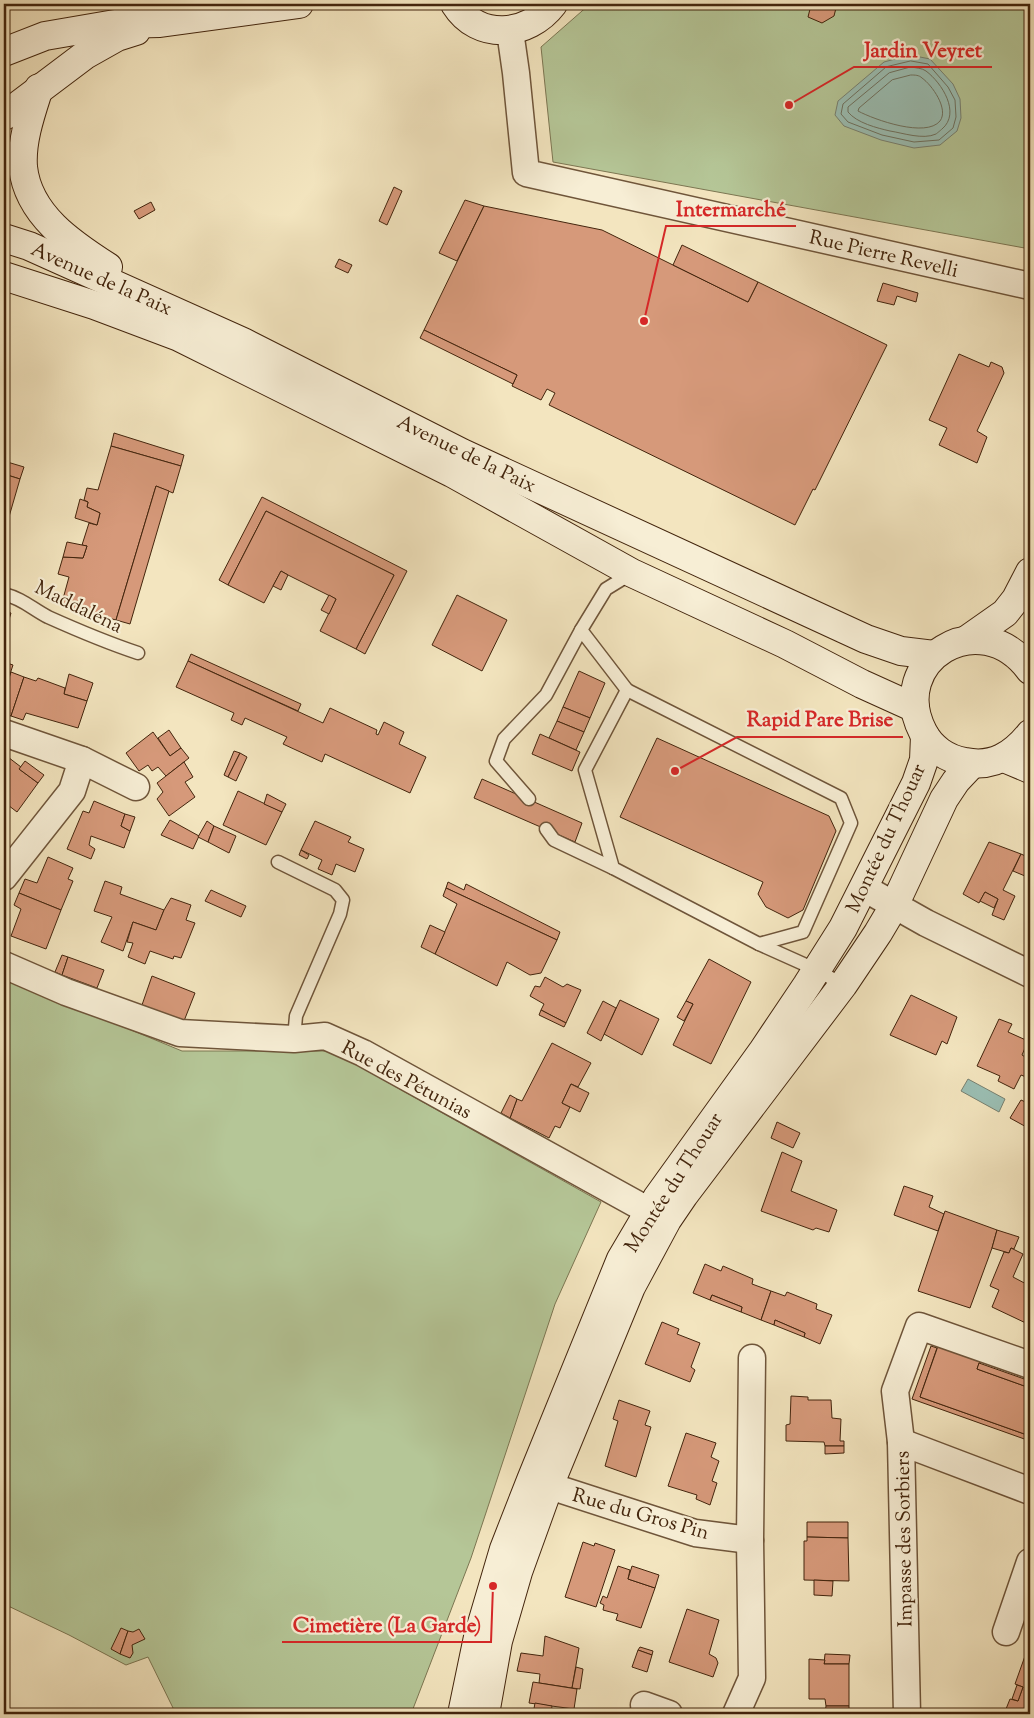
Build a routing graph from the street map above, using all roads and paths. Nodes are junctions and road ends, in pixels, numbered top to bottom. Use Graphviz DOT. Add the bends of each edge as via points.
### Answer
graph roads {
  1 [pos="299,4"];
  2 [pos="455,4"];
  3 [pos="553,4"];
  4 [pos="160,23"];
  5 [pos="510,31"];
  6 [pos="4,52"];
  7 [pos="39,88"];
  8 [pos="4,116"];
  9 [pos="4,238"];
  10 [pos="4,276"];
  11 [pos="1030,286"];
  12 [pos="179,312"];
  13 [pos="1030,572"];
  14 [pos="632,573"];
  15 [pos="4,594"];
  16 [pos="581,630"];
  17 [pos="968,640"];
  18 [pos="1030,650"];
  19 [pos="138,653"];
  20 [pos="934,655"];
  21 [pos="1030,669"];
  22 [pos="627,690"];
  23 [pos="914,708"];
  24 [pos="4,733"];
  25 [pos="1030,734"];
  26 [pos="925,736"];
  27 [pos="1004,758"];
  28 [pos="82,760"];
  29 [pos="972,764"];
  30 [pos="1030,769"];
  31 [pos="136,787"];
  32 [pos="529,799"];
  33 [pos="546,829"];
  34 [pos="278,862"];
  35 [pos="613,868"];
  36 [pos="4,877"];
  37 [pos="864,888"];
  38 [pos="894,906"];
  39 [pos="759,944"];
  40 [pos="4,965"];
  41 [pos="817,970"];
  42 [pos="1030,974"];
  43 [pos="843,985"];
  44 [pos="294,1039"];
  45 [pos="649,1211"];
  46 [pos="752,1358"];
  47 [pos="1030,1365"];
  48 [pos="901,1442"];
  49 [pos="540,1483"];
  50 [pos="1030,1491"];
  51 [pos="750,1540"];
  52 [pos="1030,1562"];
  53 [pos="1006,1632"];
  54 [pos="644,1705"];
  55 [pos="462,1714"];
  56 [pos="485,1714"];
  57 [pos="669,1714"];
  58 [pos="736,1714"];
  59 [pos="907,1714"];
  1 -- 4 [label="street"];
  2 -- 5 [label="street" via="474,23 491,30"];
  3 -- 5 [label="street" via="546,14 529,25"];
  4 -- 6 [label="street" via="115,24 45,36"];
  4 -- 7 [label="street" via="117,37"];
  5 -- 11 [label="street, Rue Pierre Revelli" via="526,173"];
  7 -- 8 [label="street"];
  7 -- 12 [label="street" via="27,130 24,167 39,208 79,248"];
  9 -- 12 [label="street, Avenue de la Paix"];
  10 -- 14 [label="street, Avenue de la Paix" via="179,337 452,473"];
  12 -- 20 [label="street, Avenue de la Paix" via="462,453 866,639 900,651"];
  13 -- 17 [label="street" via="1005,613"];
  14 -- 16 [label="lane" via="606,589"];
  14 -- 23 [label="street, Avenue de la Paix"];
  15 -- 19 [label="lane, Maddaléna" via="18,597 47,616"];
  16 -- 22 [label="lane"];
  16 -- 32 [label="lane" via="546,695 504,740 496,762"];
  17 -- 20 [label="street" via="956,642"];
  17 -- 21 [label="street" via="997,642 1022,658"];
  18 -- 21 [label="street"];
  20 -- 23 [label="street" via="922,671"];
  22 -- 35 [label="lane" via="585,770"];
  22 -- 39 [label="lane" via="841,798 851,823 803,932"];
  23 -- 26 [label="street"];
  24 -- 28 [label="street"];
  25 -- 27 [label="street" via="1019,748"];
  26 -- 29 [label="street" via="946,755"];
  26 -- 37 [label="street, Montée du Thouar" via="924,760 916,783"];
  27 -- 29 [label="street"];
  27 -- 30 [label="street"];
  28 -- 31 [label="street"];
  28 -- 36 [label="street" via="72,791"];
  29 -- 38 [label="street, Montée du Thouar" via="944,799"];
  33 -- 35 [label="lane" via="554,840"];
  34 -- 44 [label="lane" via="335,890 343,900 296,1016"];
  35 -- 39 [label="lane"];
  37 -- 38 [label="street"];
  37 -- 41 [label="street, Montée du Thouar"];
  38 -- 42 [label="street"];
  38 -- 43 [label="street, Montée du Thouar"];
  39 -- 41 [label="lane"];
  40 -- 44 [label="street, Rue des Pétunias" via="66,992 180,1033"];
  41 -- 43 [label="lane"];
  41 -- 45 [label="street, Montée du Thouar"];
  43 -- 49 [label="street, Montée du Thouar" via="667,1220 631,1287"];
  44 -- 45 [label="street, Rue des Pétunias" via="325,1036 363,1053"];
  45 -- 49 [label="street, Montée du Thouar" via="622,1259"];
  46 -- 51 [label="street"];
  47 -- 48 [label="street" via="918,1326 895,1391"];
  48 -- 50 [label="street, Impasse des Sorbiers"];
  48 -- 59 [label="street, Impasse des Sorbiers"];
  49 -- 51 [label="street, Rue du Gros Pin" via="695,1533"];
  49 -- 55 [label="street, Montée du Thouar" via="504,1548 478,1637"];
  49 -- 56 [label="street, Montée du Thouar" via="498,1641"];
  51 -- 58 [label="street" via="752,1678"];
  52 -- 53 [label="street"];
  54 -- 57 [label="street"];
}
